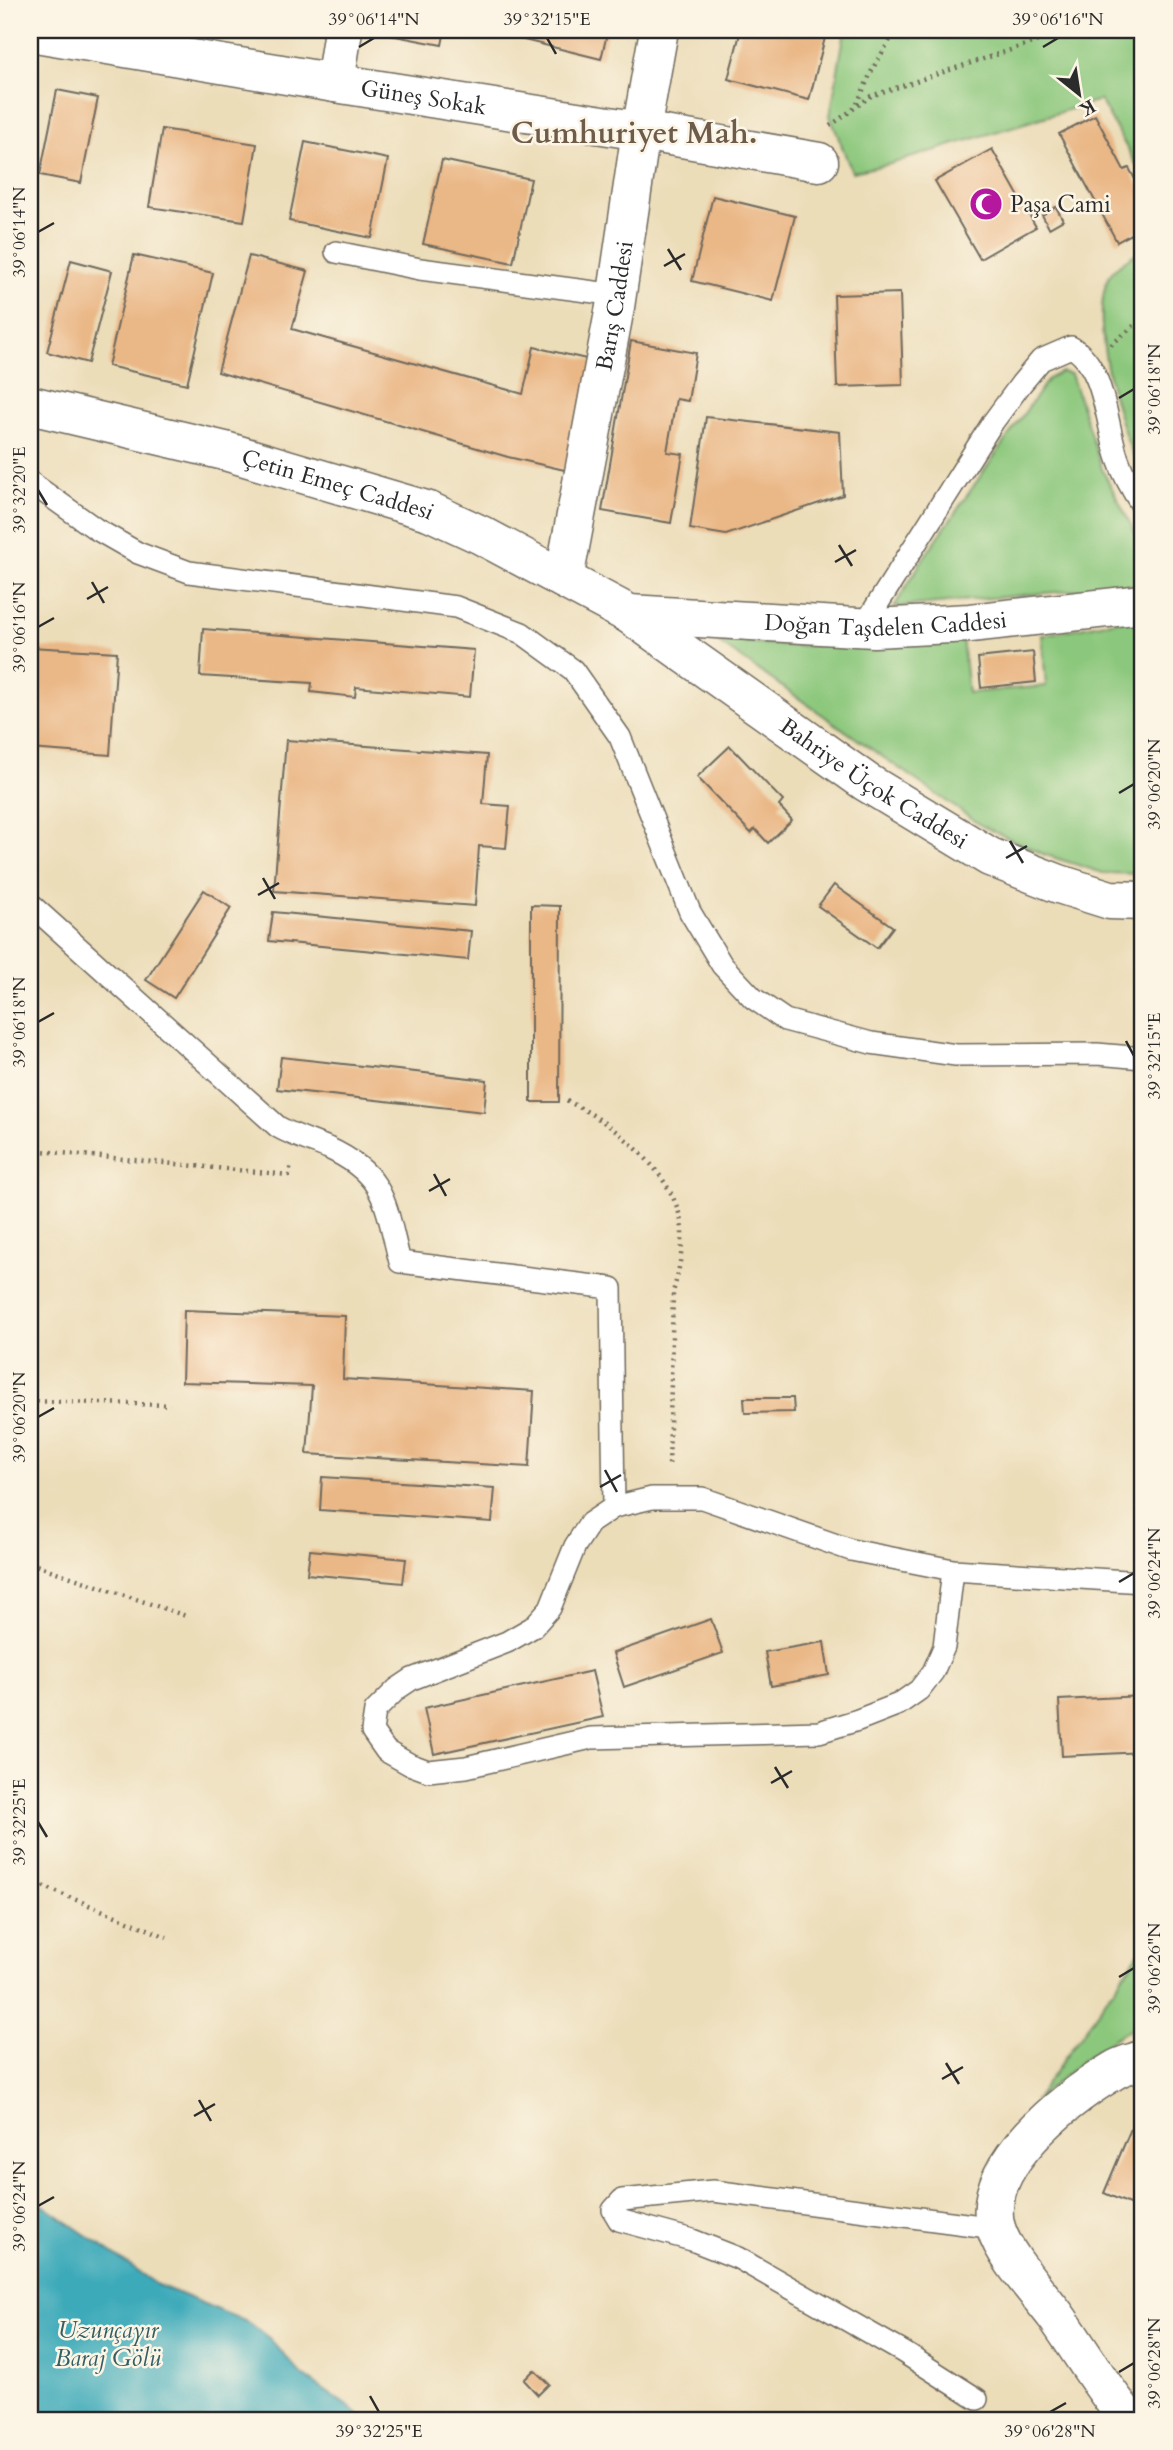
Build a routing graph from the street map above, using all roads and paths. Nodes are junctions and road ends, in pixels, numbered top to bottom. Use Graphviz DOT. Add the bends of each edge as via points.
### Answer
graph roads {
  1 [pos="343,30"];
  2 [pos="659,30"];
  3 [pos="896,30"];
  4 [pos="1071,30"];
  5 [pos="30,32"];
  6 [pos="335,83"];
  7 [pos="856,105"];
  8 [pos="641,131"];
  9 [pos="805,159"];
  10 [pos="336,252"];
  11 [pos="617,295"];
  12 [pos="1143,318"];
  13 [pos="1089,362"];
  14 [pos="30,405"];
  15 [pos="30,482"];
  16 [pos="1143,508"];
  17 [pos="564,579"];
  18 [pos="1143,604"];
  19 [pos="629,614"];
  20 [pos="863,627"];
  21 [pos="1143,901"];
  22 [pos="30,904"];
  23 [pos="1143,1058"];
  24 [pos="567,1101"];
  25 [pos="296,1138"];
  26 [pos="30,1150"];
  27 [pos="30,1401"];
  28 [pos="170,1405"];
  29 [pos="668,1497"];
  30 [pos="614,1507"];
  31 [pos="30,1563"];
  32 [pos="953,1570"];
  33 [pos="1143,1581"];
  34 [pos="186,1616"];
  35 [pos="30,1881"];
  36 [pos="167,1937"];
  37 [pos="1143,2059"];
  38 [pos="996,2228"];
  39 [pos="977,2399"];
  40 [pos="1129,2420"];
  1 -- 6 [label="street"];
  2 -- 8 [label="street, Barış Caddesi"];
  3 -- 7 [label="path"];
  4 -- 7 [label="path" via="886,90"];
  5 -- 6 [label="street, Güneş Sokak"];
  6 -- 8 [label="street, Güneş Sokak"];
  7 -- 9 [label="path"];
  8 -- 9 [label="street, Güneş Sokak"];
  8 -- 11 [label="street, Barış Caddesi"];
  10 -- 11 [label="lane" via="432,271"];
  11 -- 17 [label="street, Barış Caddesi"];
  12 -- 13 [label="path"];
  13 -- 16 [label="lane" via="1118,458"];
  13 -- 20 [label="lane" via="1071,347 1041,360 993,422"];
  14 -- 17 [label="street, Çetin Emeç Caddesi" via="225,451 429,511"];
  15 -- 23 [label="lane" via="138,553 189,572 456,607 522,633 573,670 620,737 690,912 722,965 753,999 785,1020 871,1043 956,1055"];
  17 -- 19 [label="street, Çetin Emeç Caddesi"];
  18 -- 20 [label="street, Doğan Taşdelen Caddesi" via="970,623"];
  19 -- 20 [label="street, Doğan Taşdelen Caddesi"];
  19 -- 21 [label="street, Bahriye Üçok Caddesi" via="866,782 990,857 1110,900"];
  22 -- 25 [label="lane"];
  24 -- 29 [label="path" via="609,1125 631,1144 657,1172 679,1213 682,1235 673,1292"];
  25 -- 26 [label="path" via="289,1175"];
  25 -- 30 [label="lane" via="347,1157 369,1174 383,1196 400,1262 611,1288"];
  27 -- 28 [label="path"];
  29 -- 30 [label="lane"];
  29 -- 32 [label="lane" via="702,1498 852,1550"];
  30 -- 32 [label="lane" via="590,1523 575,1546 550,1608 533,1627 507,1642 412,1679 375,1711 372,1731 386,1751 428,1770 466,1767 591,1738 819,1732 858,1720 899,1704 919,1690 933,1672 944,1647"];
  31 -- 34 [label="path"];
  32 -- 33 [label="lane"];
  35 -- 36 [label="path"];
  37 -- 38 [label="street" via="1115,2069 1018,2150 994,2201"];
  38 -- 39 [label="lane" via="713,2191 622,2200 613,2210 618,2220 738,2258"];
  38 -- 40 [label="street" via="1015,2263"];
}
